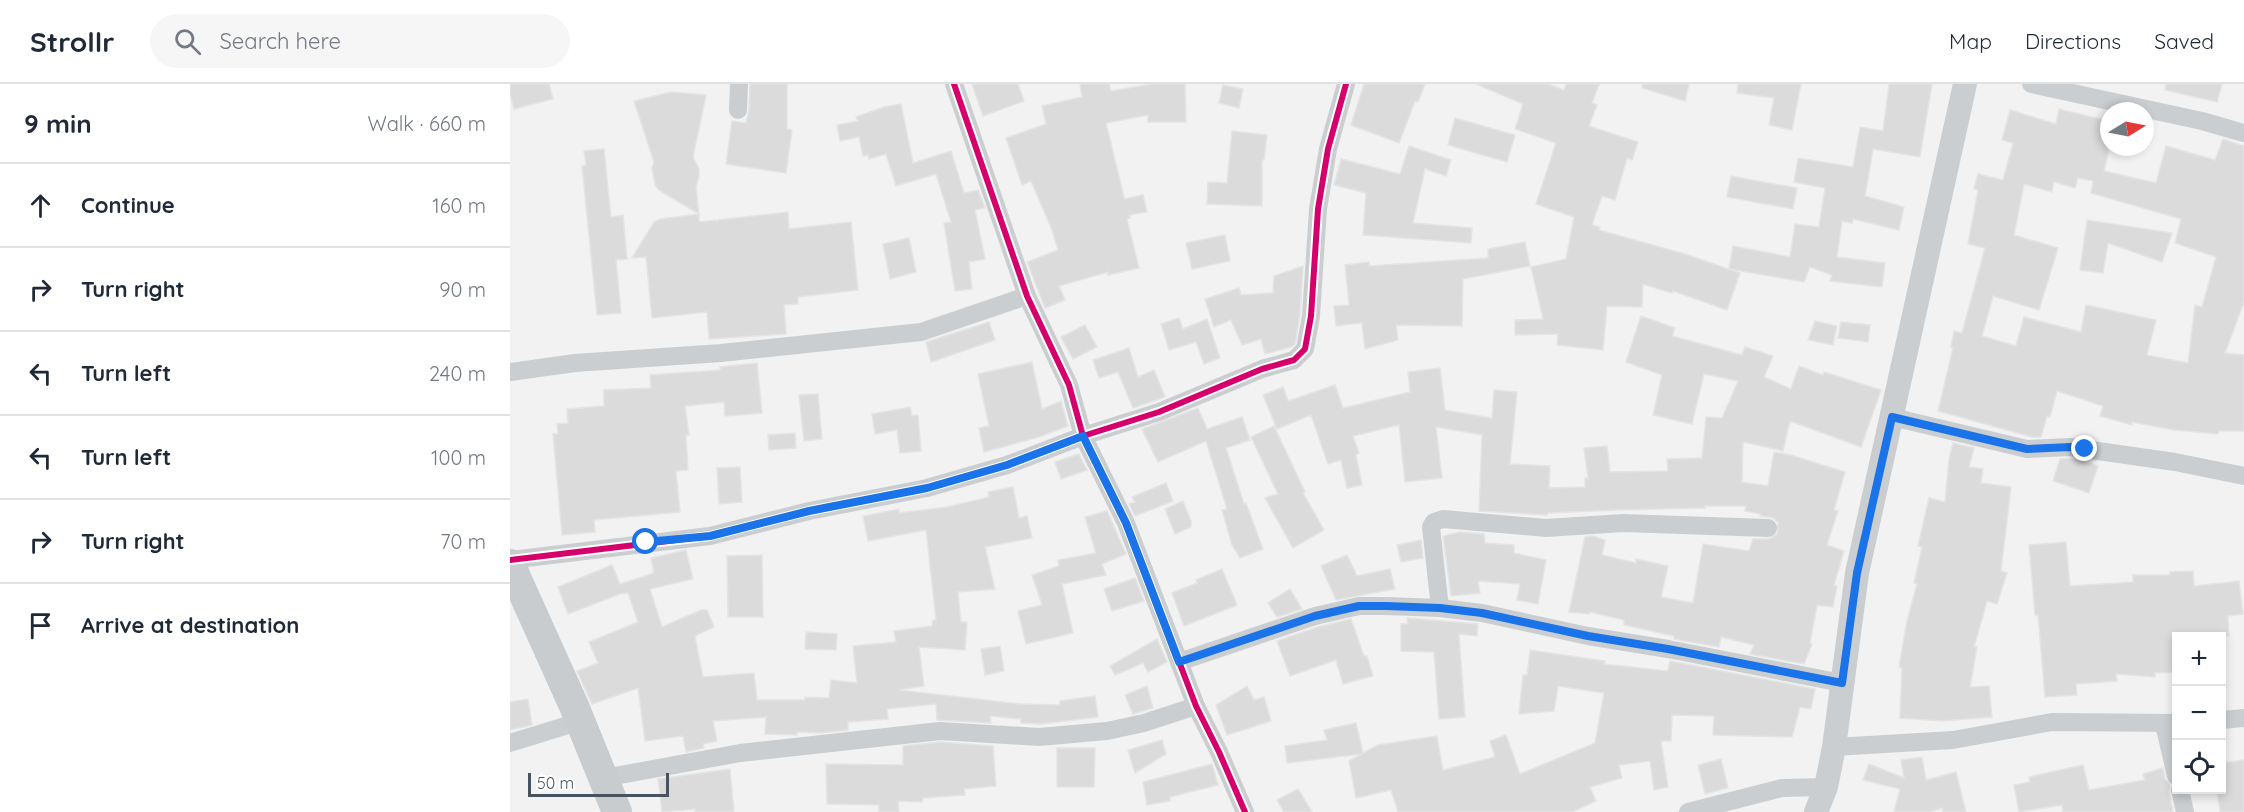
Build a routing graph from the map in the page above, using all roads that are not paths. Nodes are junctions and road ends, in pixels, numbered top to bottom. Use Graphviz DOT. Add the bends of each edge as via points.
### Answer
graph roads {
  1 [pos="739,84"];
  2 [pos="954,84"];
  3 [pos="1346,84"];
  4 [pos="1965,84"];
  5 [pos="2031,84"];
  6 [pos="738,110"];
  7 [pos="2244,133"];
  8 [pos="1027,296"];
  9 [pos="510,372"];
  10 [pos="1892,417"];
  11 [pos="1083,436"];
  12 [pos="2244,476"];
  13 [pos="1768,528"];
  14 [pos="510,562"];
  15 [pos="510,583"];
  16 [pos="1440,608"];
  17 [pos="1179,662"];
  18 [pos="1842,683"];
  19 [pos="1196,706"];
  20 [pos="2244,718"];
  21 [pos="2226,720"];
  22 [pos="2170,723"];
  23 [pos="565,726"];
  24 [pos="2172,741"];
  25 [pos="510,743"];
  26 [pos="1834,747"];
  27 [pos="604,778"];
  28 [pos="1826,788"];
  29 [pos="2181,794"];
  30 [pos="601,812"];
  31 [pos="617,812"];
  32 [pos="1245,812"];
  33 [pos="1688,812"];
  34 [pos="1816,812"];
  35 [pos="2185,812"];
  1 -- 6 [label="street"];
  2 -- 8 [label="street"];
  3 -- 11 [label="street" via="1328,149 1318,209 1305,349 1294,360 1262,369 1159,412"];
  4 -- 10 [label="street"];
  5 -- 7 [label="street"];
  8 -- 9 [label="street" via="921,332"];
  8 -- 11 [label="street" via="1069,385"];
  10 -- 12 [label="street" via="2027,449 2070,447"];
  10 -- 18 [label="street" via="1857,573"];
  11 -- 14 [label="street" via="1007,465 927,488 809,511 710,536"];
  11 -- 17 [label="street" via="1126,523"];
  13 -- 16 [label="street" via="1623,523 1546,528 1443,519 1431,527"];
  14 -- 27 [label="main road"];
  15 -- 23 [label="main road"];
  16 -- 17 [label="street" via="1359,606 1315,616"];
  16 -- 18 [label="street"];
  17 -- 19 [label="street"];
  18 -- 26 [label="street"];
  19 -- 27 [label="street" via="1107,730 1039,737 940,731 740,753"];
  19 -- 32 [label="street"];
  20 -- 21 [label="street"];
  22 -- 24 [label="street"];
  22 -- 26 [label="street" via="2052,722 1953,740"];
  23 -- 25 [label="street"];
  23 -- 30 [label="main road"];
  26 -- 28 [label="street"];
  27 -- 31 [label="main road"];
  28 -- 33 [label="street" via="1782,788"];
  28 -- 34 [label="street"];
  29 -- 35 [label="street"];
}
